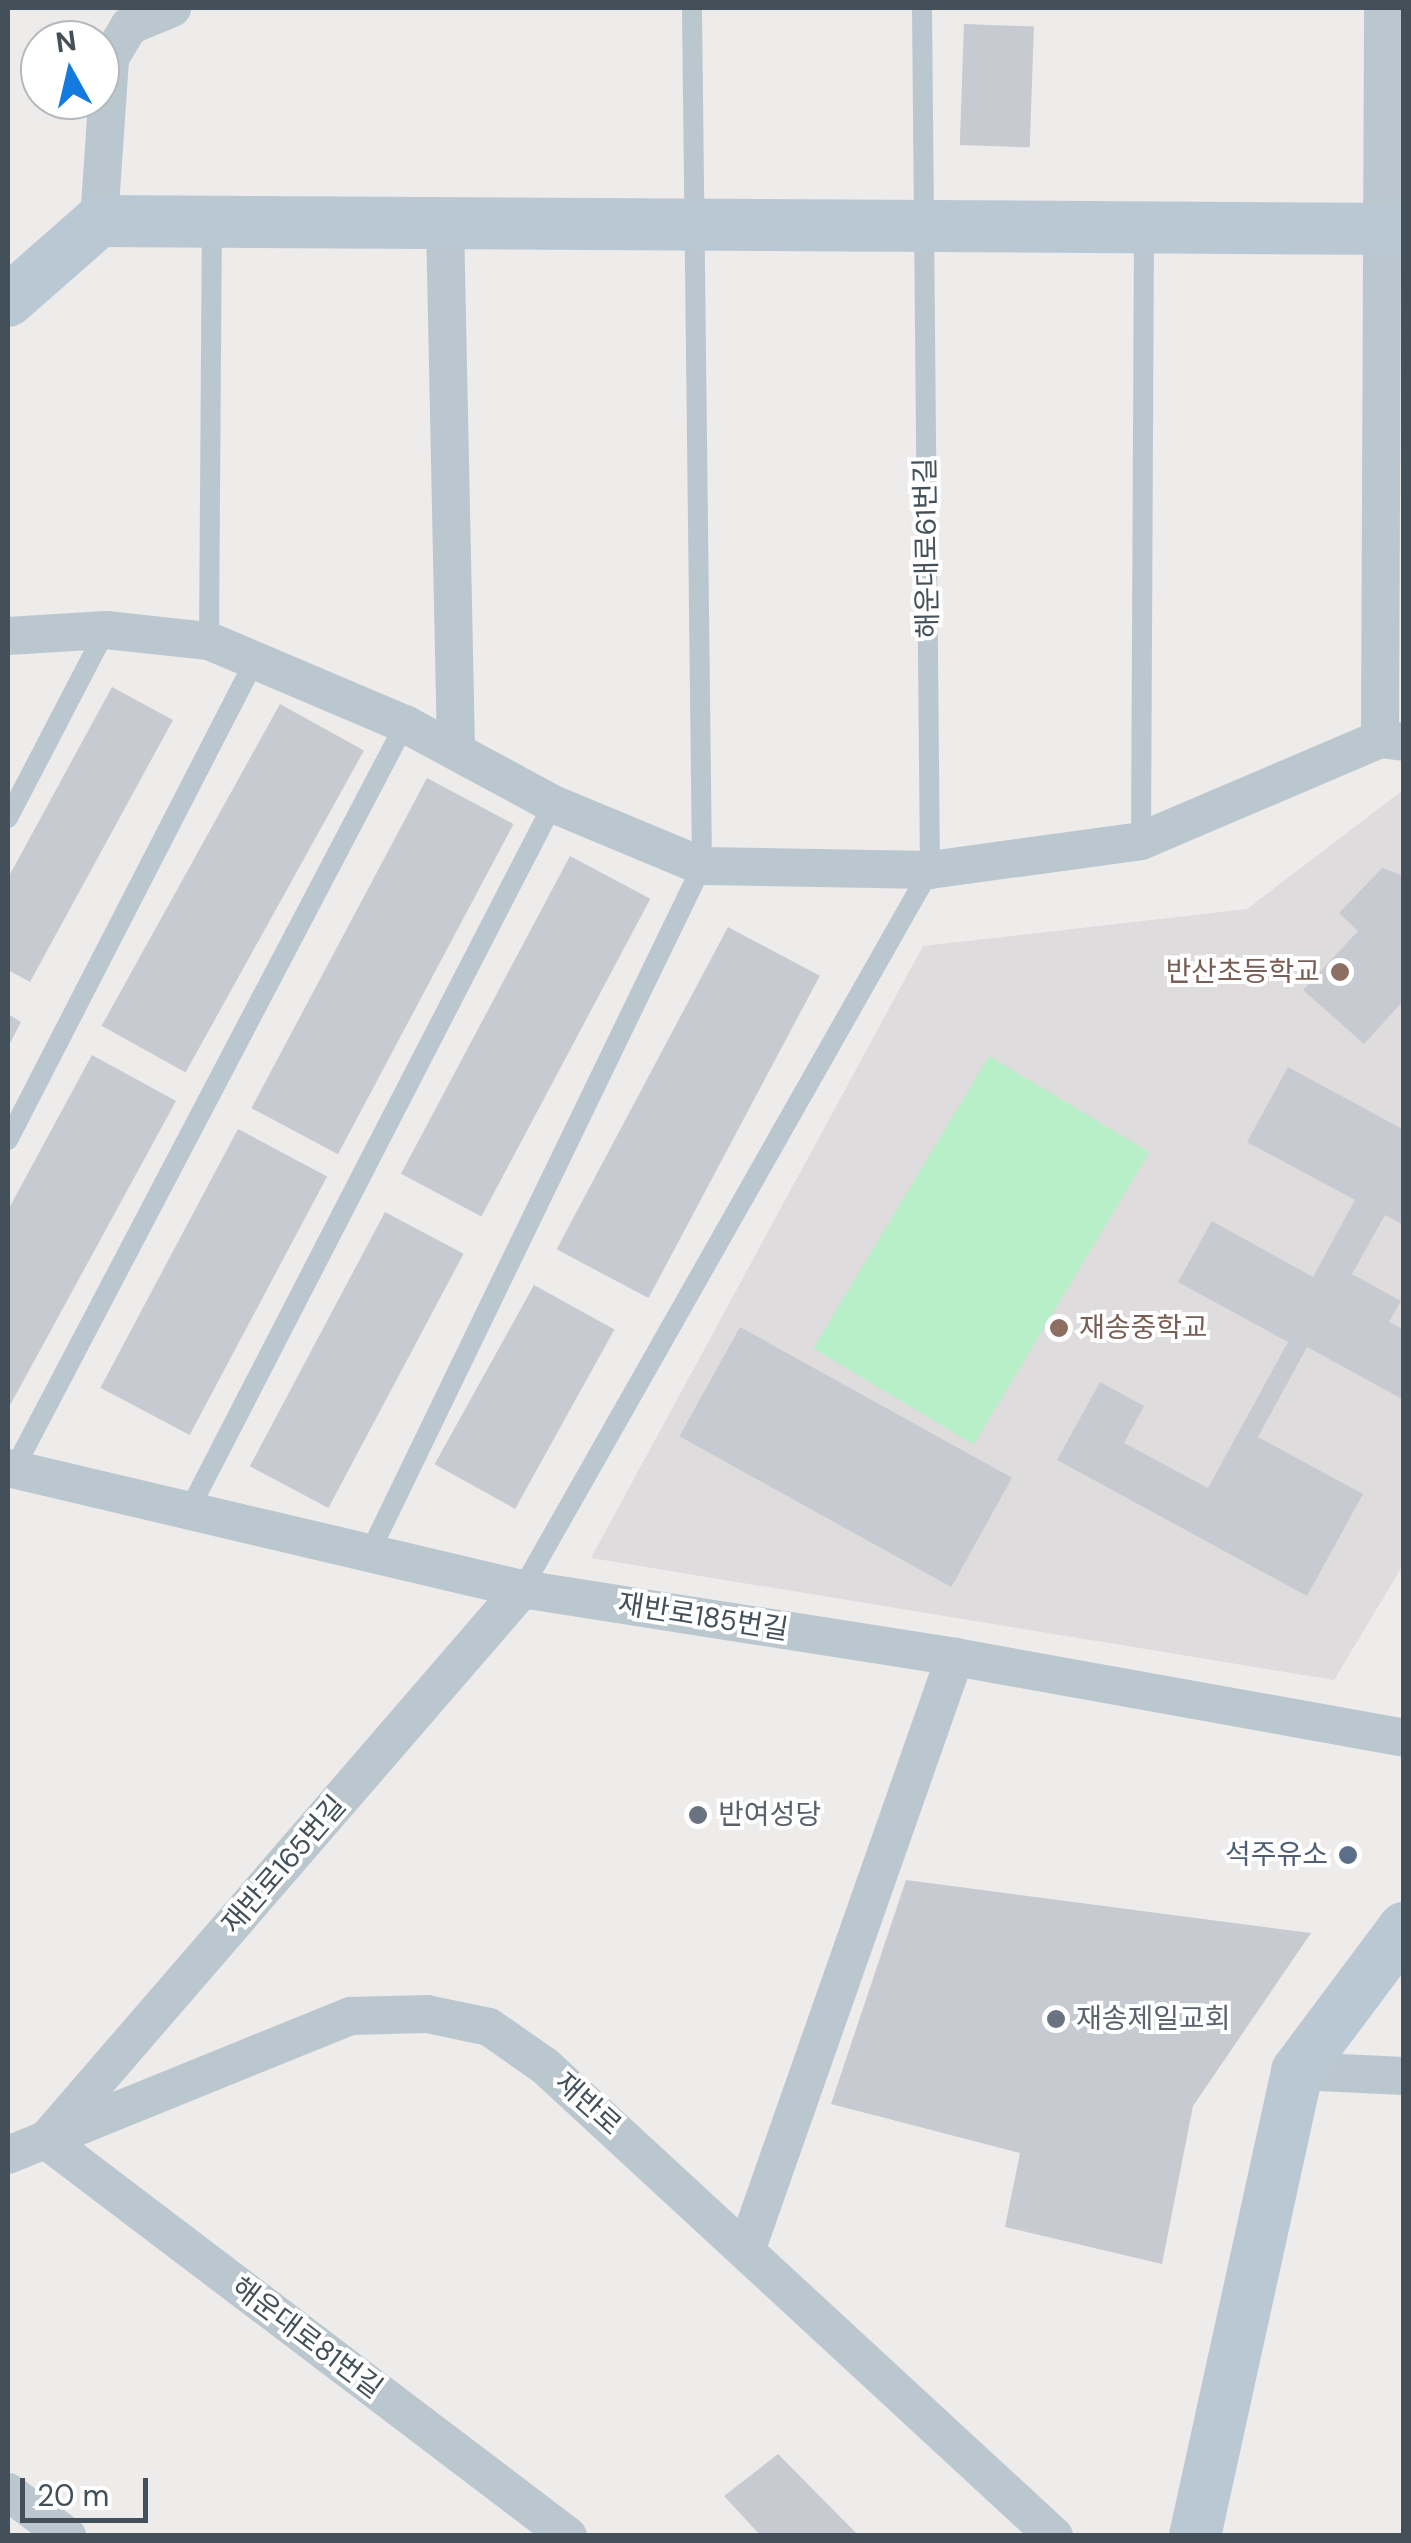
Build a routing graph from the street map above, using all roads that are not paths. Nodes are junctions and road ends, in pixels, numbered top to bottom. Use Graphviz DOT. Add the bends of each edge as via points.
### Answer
graph roads {
  1 [pos="172,8"];
  2 [pos="692,8"];
  3 [pos="922,8"];
  4 [pos="1383,8"];
  5 [pos="99,221"];
  6 [pos="212,221"];
  7 [pos="445,223"];
  8 [pos="694,224"];
  9 [pos="923,226"];
  10 [pos="1144,228"];
  11 [pos="1393,229"];
  12 [pos="8,300"];
  13 [pos="106,630"];
  14 [pos="8,636"];
  15 [pos="209,641"];
  16 [pos="256,658"];
  17 [pos="405,724"];
  18 [pos="1391,740"];
  19 [pos="456,750"];
  20 [pos="554,804"];
  21 [pos="8,818"];
  22 [pos="1141,841"];
  23 [pos="702,866"];
  24 [pos="930,870"];
  25 [pos="8,1140"];
  26 [pos="11,1468"];
  27 [pos="188,1512"];
  28 [pos="369,1554"];
  29 [pos="522,1590"];
  30 [pos="955,1657"];
  31 [pos="1404,1738"];
  32 [pos="1404,1928"];
  33 [pos="1297,2071"];
  34 [pos="1404,2076"];
  35 [pos="46,2140"];
  36 [pos="8,2155"];
  37 [pos="747,2248"];
  38 [pos="8,2492"];
  39 [pos="68,2536"];
  40 [pos="568,2536"];
  41 [pos="1054,2536"];
  42 [pos="1195,2536"];
  1 -- 5 [label="street" via="129,26 110,58"];
  2 -- 8 [label="lane"];
  3 -- 9 [label="lane, 해운대로61번길"];
  4 -- 11 [label="street"];
  5 -- 6 [label="main road"];
  5 -- 12 [label="main road"];
  6 -- 7 [label="main road"];
  6 -- 15 [label="lane"];
  7 -- 8 [label="main road"];
  7 -- 19 [label="street"];
  8 -- 9 [label="main road"];
  8 -- 23 [label="lane"];
  9 -- 10 [label="main road"];
  9 -- 24 [label="lane, 해운대로61번길"];
  10 -- 11 [label="main road"];
  10 -- 22 [label="lane"];
  11 -- 18 [label="street"];
  13 -- 14 [label="street"];
  13 -- 15 [label="street"];
  13 -- 21 [label="lane"];
  15 -- 16 [label="street"];
  16 -- 17 [label="street"];
  16 -- 25 [label="lane"];
  17 -- 19 [label="street"];
  17 -- 26 [label="lane"];
  18 -- 22 [label="street"];
  19 -- 20 [label="street"];
  20 -- 23 [label="street"];
  20 -- 27 [label="lane"];
  22 -- 24 [label="street"];
  23 -- 24 [label="street"];
  23 -- 28 [label="lane"];
  24 -- 29 [label="lane"];
  26 -- 27 [label="street, 재반로185번길"];
  27 -- 28 [label="street, 재반로185번길"];
  28 -- 29 [label="street, 재반로185번길"];
  29 -- 30 [label="street, 재반로185번길"];
  29 -- 35 [label="street, 재반로165번길"];
  30 -- 31 [label="street, 재반로185번길"];
  30 -- 37 [label="street"];
  32 -- 33 [label="main road"];
  33 -- 34 [label="street"];
  33 -- 42 [label="main road"];
  35 -- 36 [label="street, 재반로"];
  35 -- 37 [label="street, 재반로" via="351,2016 428,2014 489,2027 545,2066"];
  35 -- 40 [label="street, 해운대로81번길"];
  37 -- 41 [label="street, 재반로"];
  38 -- 39 [label="street"];
}
